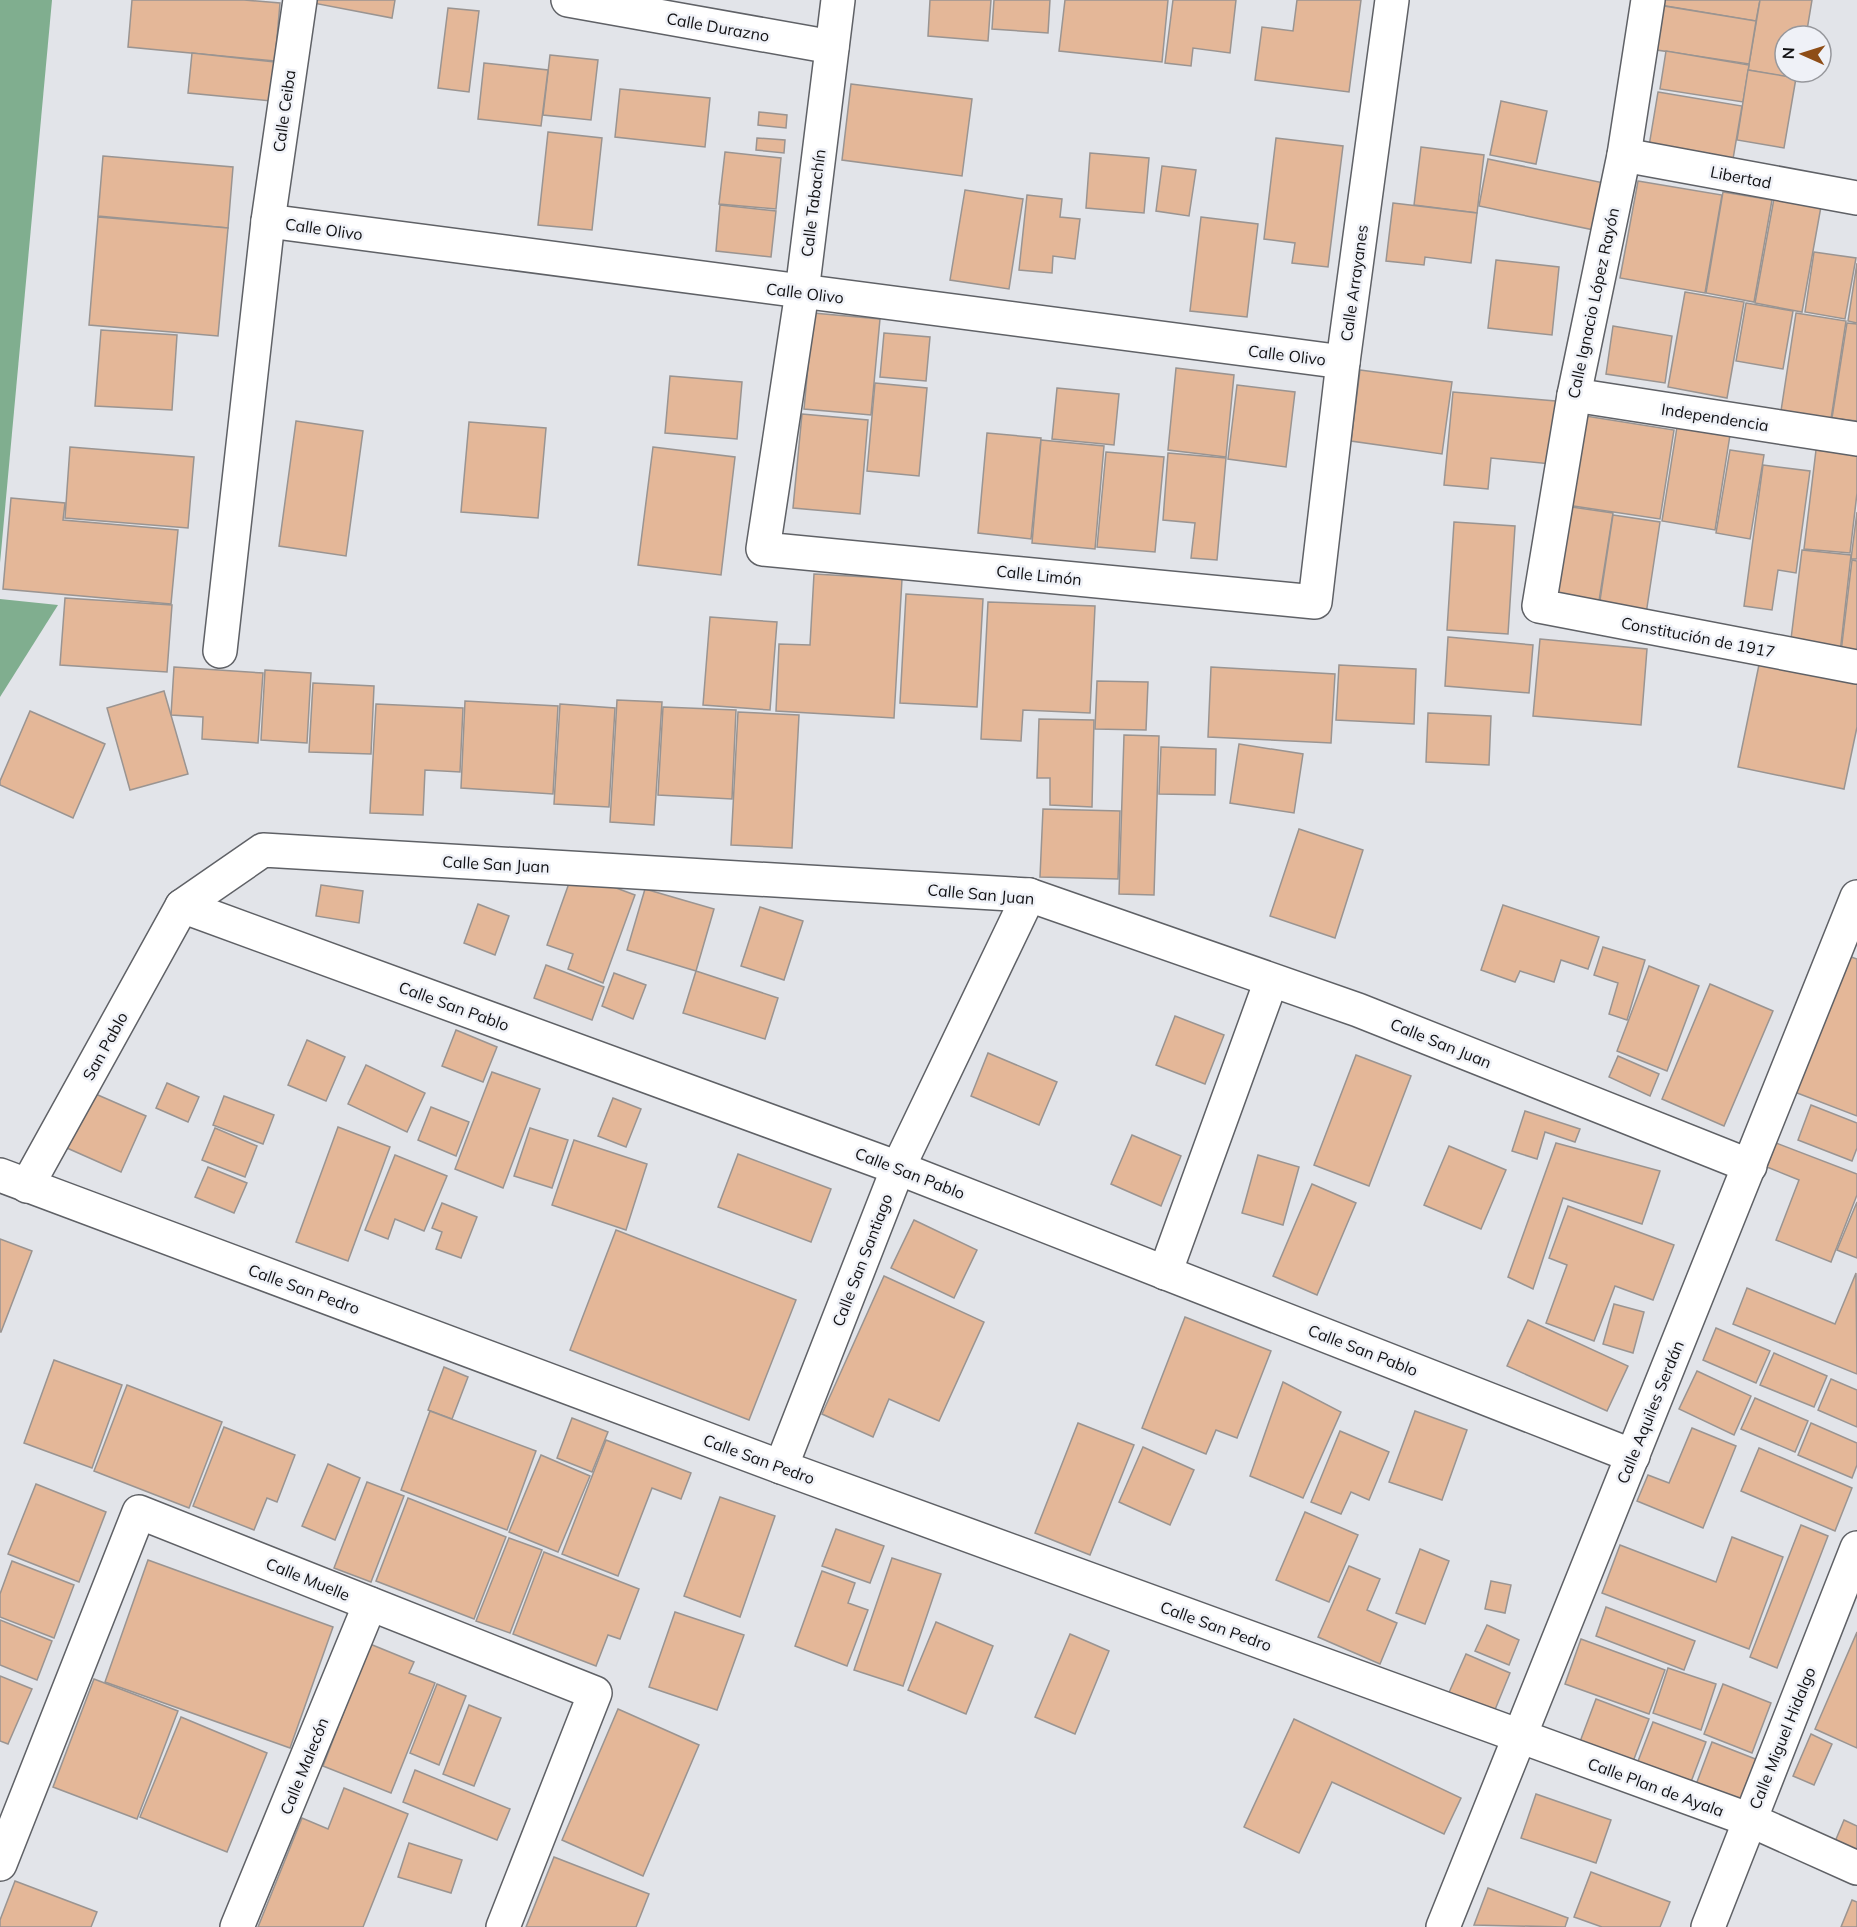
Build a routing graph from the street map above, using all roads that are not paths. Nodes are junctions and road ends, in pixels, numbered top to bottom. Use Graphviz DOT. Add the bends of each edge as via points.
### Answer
graph roads {
  1 [pos="300,0"];
  2 [pos="568,0"];
  3 [pos="838,0"];
  4 [pos="1392,0"];
  5 [pos="1648,0"];
  6 [pos="832,47"];
  7 [pos="1624,155"];
  8 [pos="1857,198"];
  9 [pos="268,221"];
  10 [pos="802,292"];
  11 [pos="1343,362"];
  12 [pos="1574,395"];
  13 [pos="1857,439"];
  14 [pos="763,549"];
  15 [pos="1315,602"];
  16 [pos="1539,606"];
  17 [pos="220,651"];
  18 [pos="1857,667"];
  19 [pos="1029,895"];
  20 [pos="182,906"];
  21 [pos="1854,918"];
  22 [pos="1271,981"];
  23 [pos="1750,1166"];
  24 [pos="898,1168"];
  25 [pos="14,1180"];
  26 [pos="1165,1273"];
  27 [pos="1633,1456"];
  28 [pos="780,1467"];
  29 [pos="1857,1548"];
  30 [pos="370,1604"];
  31 [pos="1520,1737"];
  32 [pos="1750,1820"];
  33 [pos="0,1864"];
  34 [pos="1857,1868"];
  35 [pos="237,1927"];
  36 [pos="503,1927"];
  37 [pos="1443,1927"];
  38 [pos="1708,1927"];
  1 -- 9 [label="street, Calle Ceiba"];
  2 -- 6 [label="street, Calle Durazno"];
  3 -- 6 [label="street, Calle Tabachín"];
  4 -- 11 [label="street, Calle Arrayanes"];
  5 -- 7 [label="street, Calle Ignacio López Rayón"];
  6 -- 10 [label="street, Calle Tabachín"];
  7 -- 8 [label="street, Libertad"];
  7 -- 12 [label="street, Calle Ignacio López Rayón"];
  9 -- 10 [label="street, Calle Olivo"];
  9 -- 17 [label="street, Calle Ceiba"];
  10 -- 11 [label="street, Calle Olivo"];
  10 -- 14 [label="street, Calle Tabachín"];
  11 -- 15 [label="street, Calle Arrayanes"];
  12 -- 13 [label="street, Independencia"];
  12 -- 16 [label="street, Calle Ignacio López Rayón"];
  14 -- 15 [label="street, Calle Limón"];
  16 -- 18 [label="street, Constitución de 1917"];
  19 -- 20 [label="street, Calle San Juan" via="263,850"];
  19 -- 22 [label="street, Calle San Juan"];
  19 -- 24 [label="street, Calle San Santiago"];
  20 -- 24 [label="street, Calle San Pablo"];
  20 -- 25 [label="street, San Pablo"];
  21 -- 23 [label="street, Calle Aquiles Serdán"];
  22 -- 23 [label="street, Calle San Juan" via="1358,1010"];
  22 -- 26 [label="street"];
  23 -- 27 [label="street, Calle Aquiles Serdán"];
  24 -- 26 [label="street, Calle San Pablo"];
  24 -- 28 [label="street, Calle San Santiago"];
  25 -- 28 [label="street, Calle San Pedro"];
  26 -- 27 [label="street, Calle San Pablo"];
  27 -- 31 [label="street, Calle Aquiles Serdán"];
  28 -- 31 [label="street, Calle San Pedro"];
  29 -- 32 [label="street, Calle Miguel Hidalgo"];
  30 -- 33 [label="street, Calle Muelle" via="139,1512"];
  30 -- 35 [label="street, Calle Malecón"];
  30 -- 36 [label="street, Calle Muelle" via="595,1693"];
  31 -- 32 [label="street, Calle Plan de Ayala"];
  31 -- 37 [label="street, Calle Aquiles Serdán"];
  32 -- 34 [label="street, Calle Plan de Ayala"];
  32 -- 38 [label="street, Calle Miguel Hidalgo"];
}
